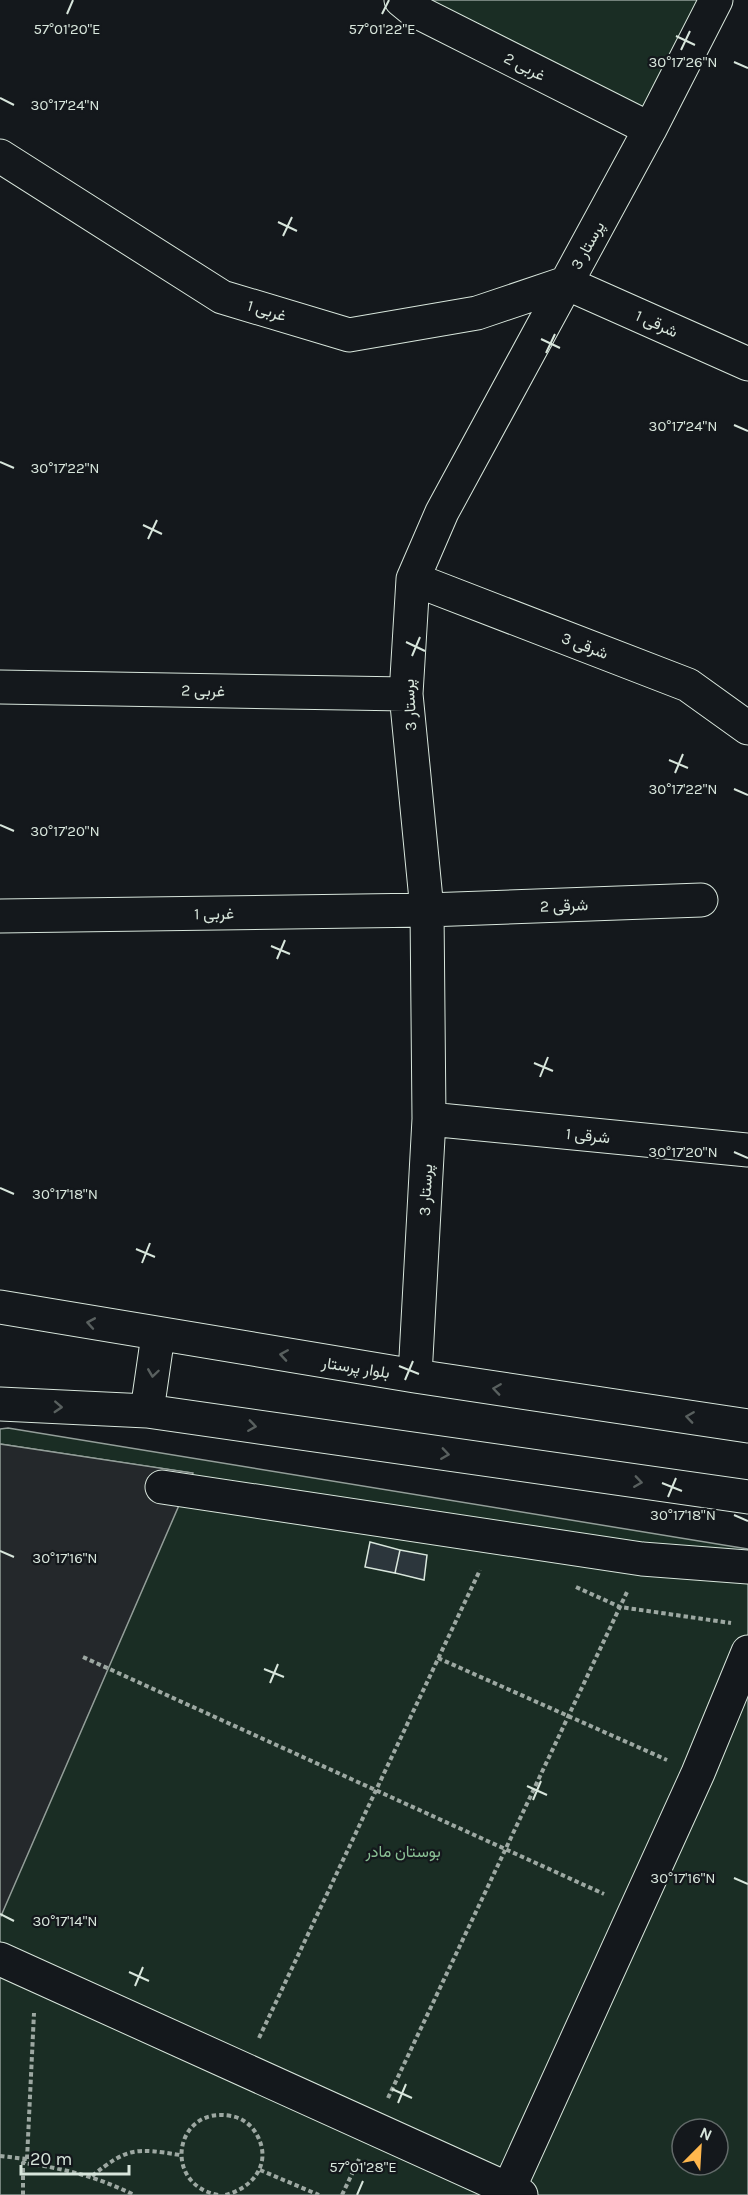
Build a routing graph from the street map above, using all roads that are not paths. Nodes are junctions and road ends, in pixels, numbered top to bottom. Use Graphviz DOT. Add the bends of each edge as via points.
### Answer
graph roads {
  1 [pos="401,0"];
  2 [pos="716,0"];
  3 [pos="650,129"];
  4 [pos="0,156"];
  5 [pos="566,283"];
  6 [pos="748,364"];
  7 [pos="413,579"];
  8 [pos="0,687"];
  9 [pos="406,693"];
  10 [pos="748,728"];
  11 [pos="701,900"];
  12 [pos="427,910"];
  13 [pos="0,916"];
  14 [pos="429,1119"];
  15 [pos="748,1150"];
  16 [pos="0,1307"];
  17 [pos="158,1335"];
  18 [pos="415,1376"];
  19 [pos="0,1404"];
  20 [pos="147,1411"];
  21 [pos="748,1425"];
  22 [pos="162,1487"];
  23 [pos="748,1497"];
  24 [pos="748,1567"];
  25 [pos="742,1638"];
  26 [pos="0,1959"];
  27 [pos="512,2193"];
  1 -- 3 [label="street, غربی 2"];
  2 -- 3 [label="street, پرستار 3"];
  3 -- 5 [label="street, پرستار 3"];
  4 -- 5 [label="street, غربی 1" via="222,297 349,335 477,313"];
  5 -- 6 [label="street, شرقی 1"];
  5 -- 7 [label="street, پرستار 3" via="441,512"];
  7 -- 9 [label="street, پرستار 3"];
  7 -- 10 [label="street, شرقی 3" via="688,685"];
  8 -- 9 [label="street, غربی 2"];
  9 -- 12 [label="street, پرستار 3"];
  11 -- 12 [label="street, شرقی 2"];
  12 -- 13 [label="street, غربی 1"];
  12 -- 14 [label="street, پرستار 3"];
  14 -- 15 [label="street, شرقی 1"];
  14 -- 18 [label="street, پرستار 3"];
  17 -- 16 [label="street, بلوار پرستار, one-way"];
  18 -- 17 [label="street, بلوار پرستار, one-way"];
  17 -- 20 [label="street, one-way"];
  21 -- 18 [label="street, بلوار پرستار, one-way"];
  19 -- 20 [label="street, one-way"];
  20 -- 23 [label="street, one-way"];
  22 -- 24 [label="street" via="642,1558"];
  25 -- 27 [label="street" via="698,1773"];
  26 -- 27 [label="street"];
}
